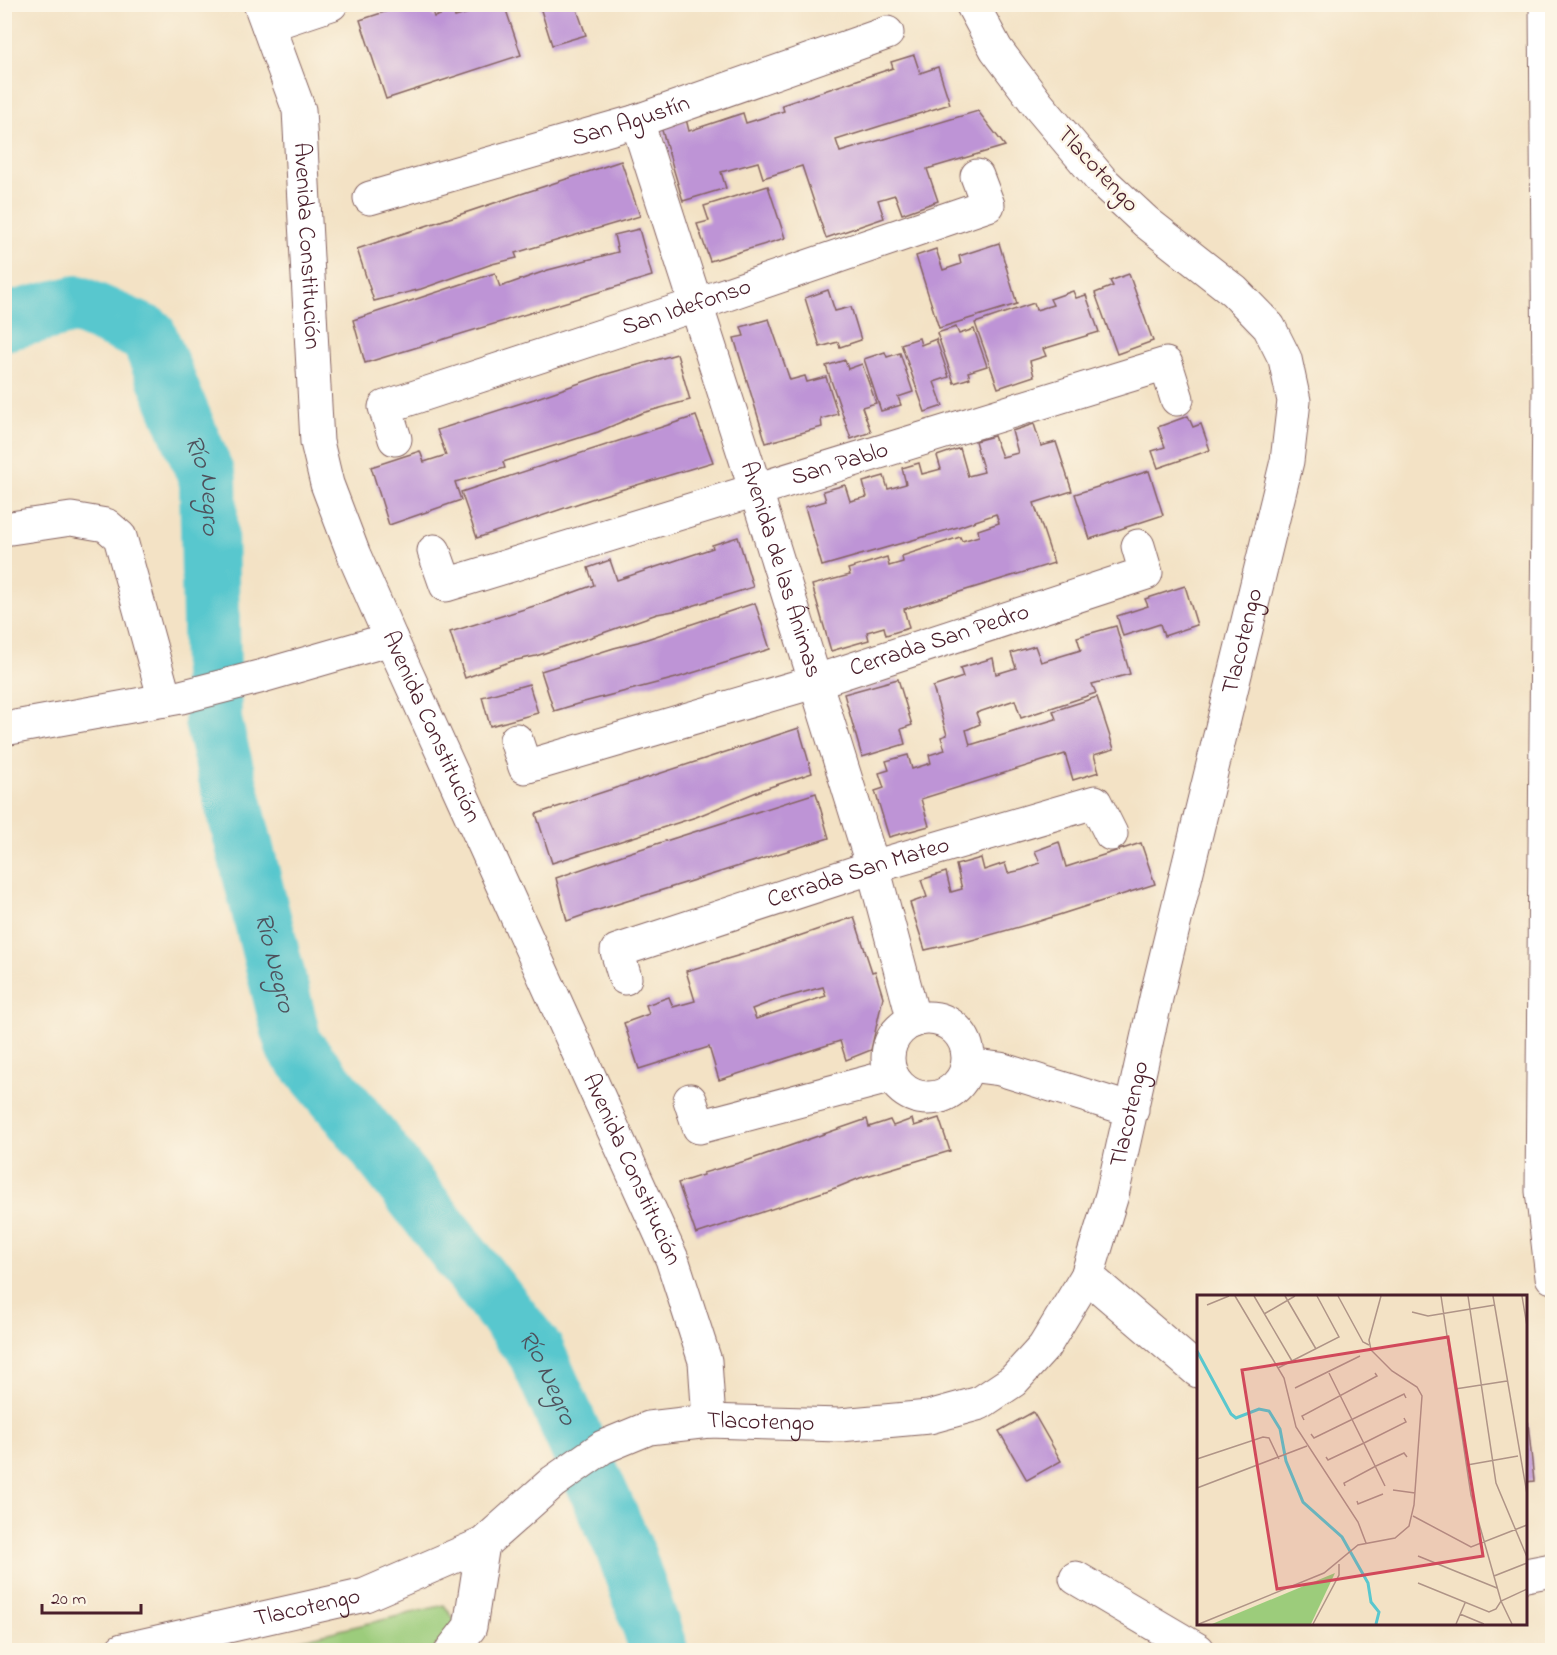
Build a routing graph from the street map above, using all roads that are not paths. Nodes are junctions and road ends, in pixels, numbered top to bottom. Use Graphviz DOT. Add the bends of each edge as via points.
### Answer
graph roads {
  1 [pos="331,4"];
  2 [pos="972,4"];
  3 [pos="1546,4"];
  4 [pos="264,15"];
  5 [pos="887,33"];
  6 [pos="637,121"];
  7 [pos="977,176"];
  8 [pos="370,198"];
  9 [pos="695,305"];
  10 [pos="1551,392"];
  11 [pos="1177,399"];
  12 [pos="395,439"];
  13 [pos="756,491"];
  14 [pos="4,529"];
  15 [pos="1138,546"];
  16 [pos="434,551"];
  17 [pos="391,639"];
  18 [pos="814,682"];
  19 [pos="173,699"];
  20 [pos="4,729"];
  21 [pos="516,740"];
  22 [pos="1111,834"];
  23 [pos="873,867"];
  24 [pos="1548,961"];
  25 [pos="625,978"];
  26 [pos="914,1021"];
  27 [pos="968,1065"];
  28 [pos="892,1076"];
  29 [pos="690,1100"];
  30 [pos="1132,1110"];
  31 [pos="1088,1276"];
  32 [pos="1552,1277"];
  33 [pos="1197,1370"];
  34 [pos="709,1421"];
  35 [pos="483,1544"];
  36 [pos="1552,1570"];
  37 [pos="1527,1575"];
  38 [pos="1077,1578"];
  39 [pos="122,1650"];
  40 [pos="452,1650"];
  41 [pos="1198,1650"];
  1 -- 4 [label="street"];
  2 -- 30 [label="street, Tlacotengo" via="996,49 1101,180 1146,222 1234,291 1269,327 1285,359 1294,401 1287,461"];
  3 -- 10 [label="street"];
  4 -- 17 [label="street, Avenida Constitución" via="299,110 317,442 327,484"];
  5 -- 6 [label="street, San Agustín"];
  6 -- 8 [label="street, San Agustín"];
  6 -- 9 [label="street, Avenida de las Ánimas"];
  7 -- 9 [label="street, San Idefonso" via="988,205"];
  9 -- 12 [label="street, San Idefonso" via="385,406"];
  9 -- 13 [label="street, Avenida de las Ánimas"];
  10 -- 24 [label="street"];
  11 -- 13 [label="street, San Pablo" via="1166,364"];
  13 -- 16 [label="street, San Pablo" via="446,585"];
  13 -- 18 [label="street, Avenida de las Ánimas"];
  14 -- 19 [label="street" via="71,519 106,525 120,537"];
  15 -- 18 [label="street, Cerrada San Pedro" via="1146,573"];
  17 -- 19 [label="street"];
  17 -- 34 [label="street, Avenida Constitución" via="672,1259 705,1361"];
  18 -- 21 [label="street, Cerrada San Pedro" via="525,767"];
  18 -- 23 [label="street, Avenida de las Ánimas"];
  19 -- 20 [label="street"];
  22 -- 23 [label="street, Cerrada San Mateo" via="1095,802"];
  23 -- 25 [label="street, Cerrada San Mateo" via="617,951"];
  23 -- 26 [label="street, Avenida de las Ánimas"];
  24 -- 32 [label="street" via="1542,1191"];
  26 -- 27 [label="street" via="942,1020 954,1027 968,1050"];
  26 -- 28 [label="street" via="891,1044 888,1064"];
  27 -- 28 [label="street" via="957,1086 935,1098 910,1094"];
  27 -- 30 [label="street" via="1000,1069"];
  28 -- 29 [label="street" via="699,1127"];
  30 -- 31 [label="street, Tlacotengo"];
  31 -- 33 [label="street"];
  31 -- 34 [label="street, Tlacotengo" via="1044,1347 1014,1381 980,1402 929,1417 840,1425"];
  34 -- 35 [label="street, Tlacotengo" via="649,1428 603,1447 553,1482"];
  35 -- 39 [label="street, Tlacotengo" via="365,1595"];
  35 -- 40 [label="street" via="470,1627"];
  36 -- 37 [label="street"];
  38 -- 41 [label="street"];
}
